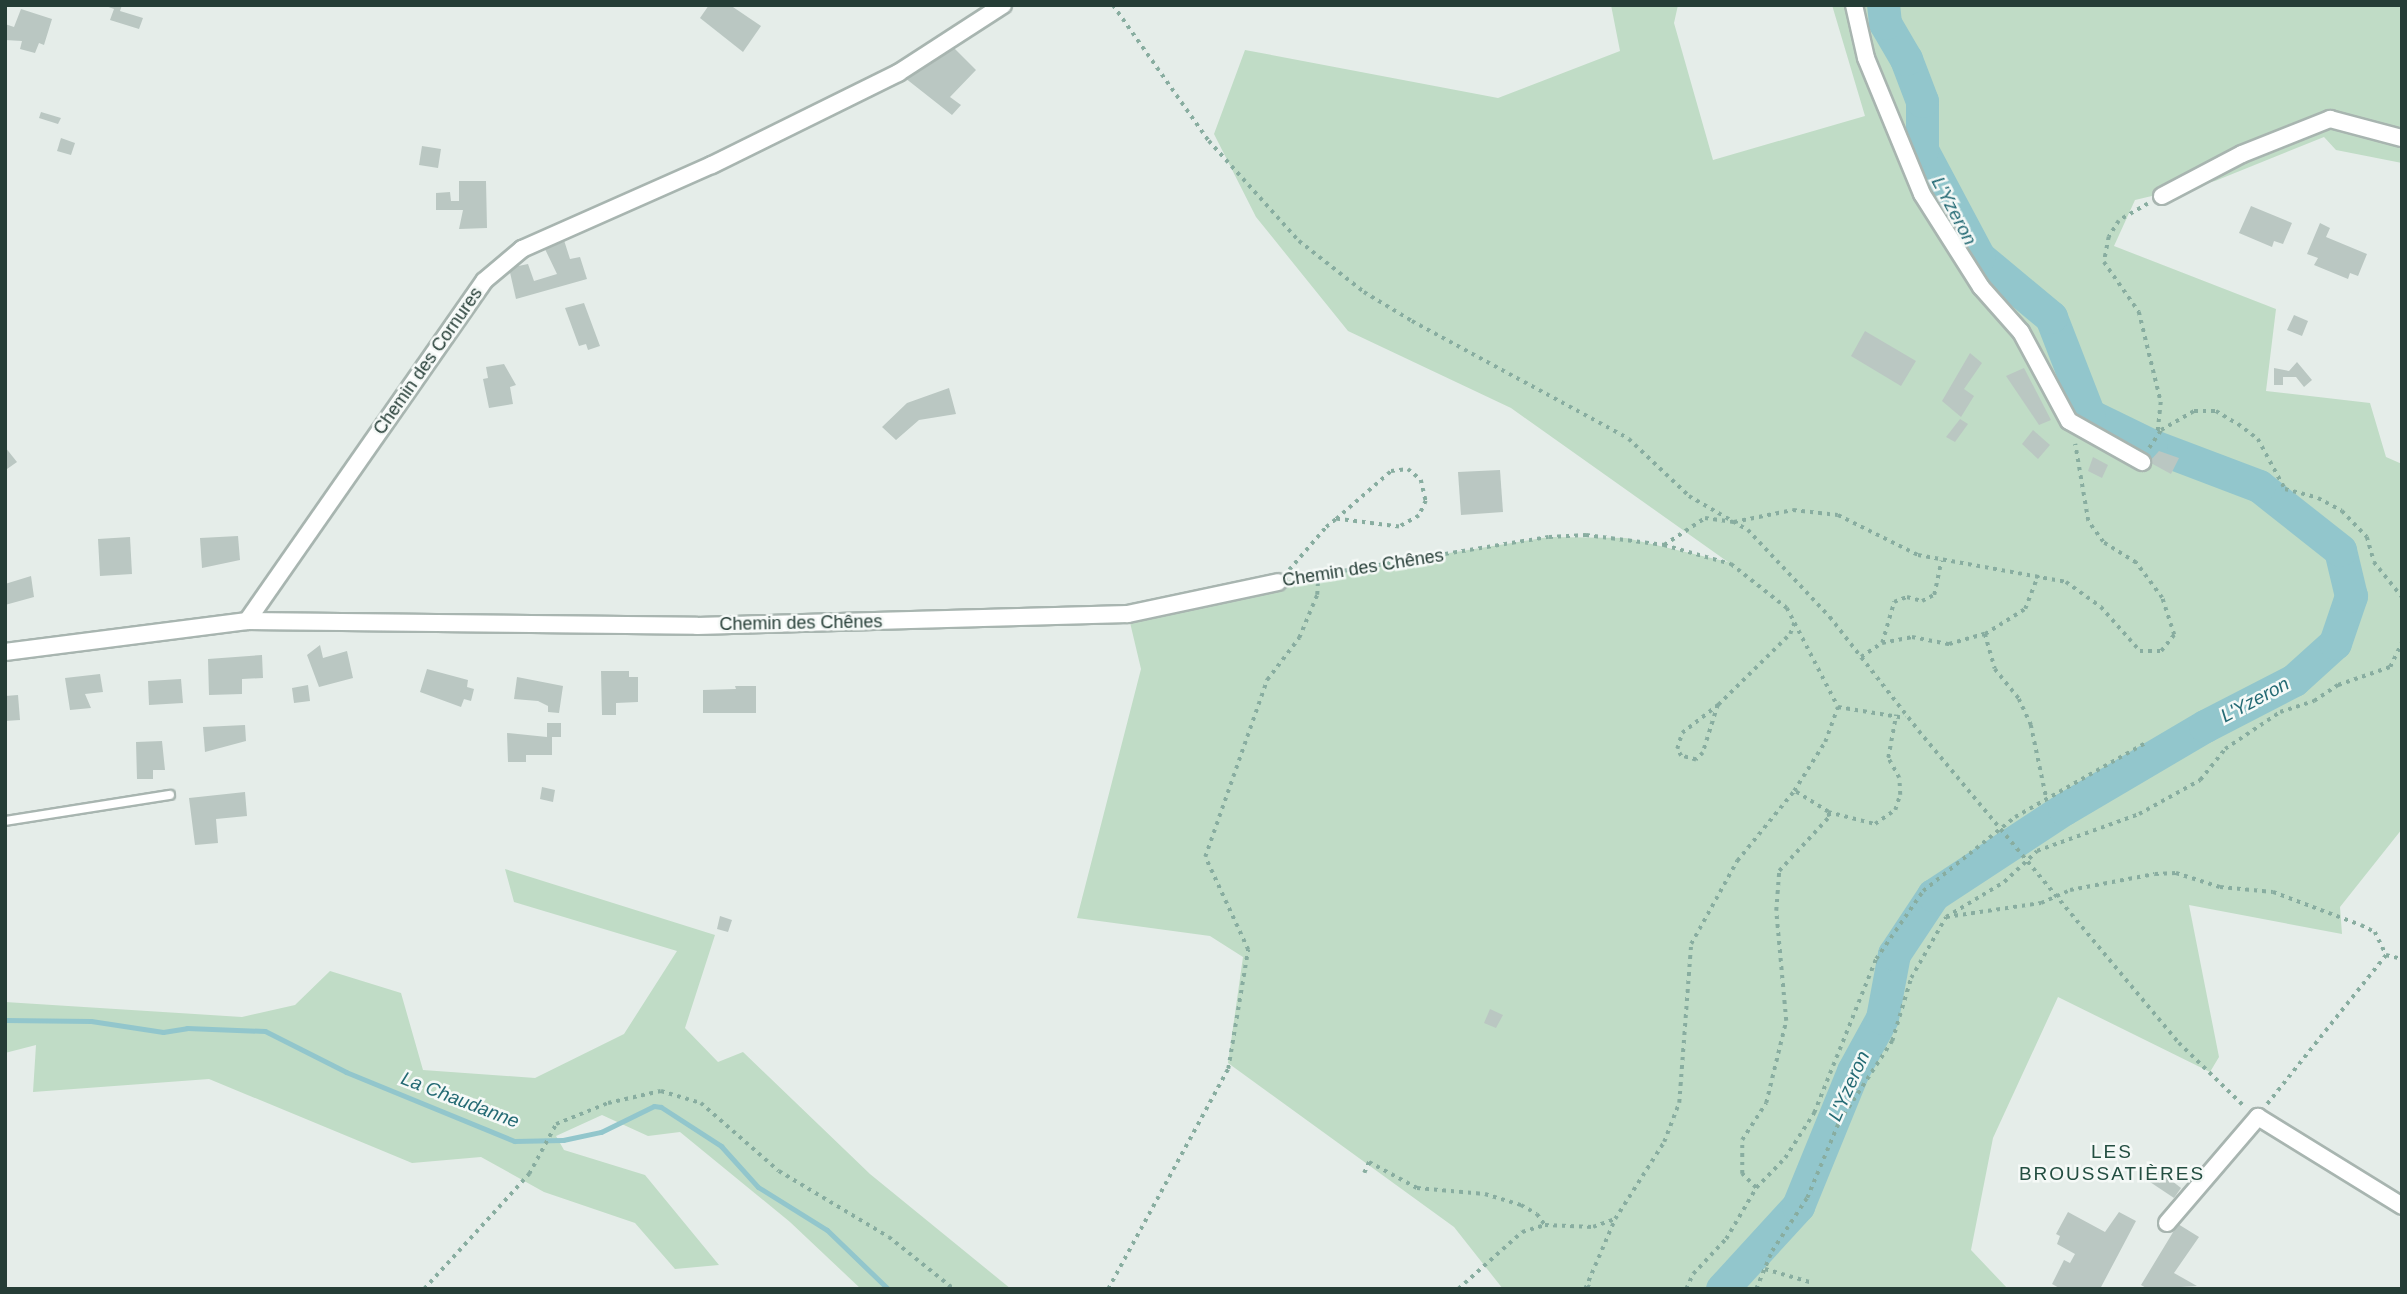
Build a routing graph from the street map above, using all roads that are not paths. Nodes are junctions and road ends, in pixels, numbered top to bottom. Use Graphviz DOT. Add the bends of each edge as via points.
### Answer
graph roads {
  1 [pos="1003,5"];
  2 [pos="1854,5"];
  3 [pos="2402,138"];
  4 [pos="2162,196"];
  5 [pos="2142,462"];
  6 [pos="1278,582"];
  7 [pos="247,621"];
  8 [pos="5,652"];
  9 [pos="170,795"];
  10 [pos="5,821"];
  11 [pos="2402,1206"];
  12 [pos="2167,1223"];
  1 -- 7 [label="street, Chemin des Cornures" via="898,73 712,165 522,248 484,281"];
  2 -- 5 [label="street" via="1866,58 1922,194 1981,287 2021,331 2069,421"];
  3 -- 4 [label="street" via="2330,119 2242,154"];
  6 -- 7 [label="street, Chemin des Chênes" via="1128,614 1095,616 697,626"];
  7 -- 8 [label="street"];
  9 -- 10 [label="lane"];
  11 -- 12 [label="street" via="2258,1117"];
}
